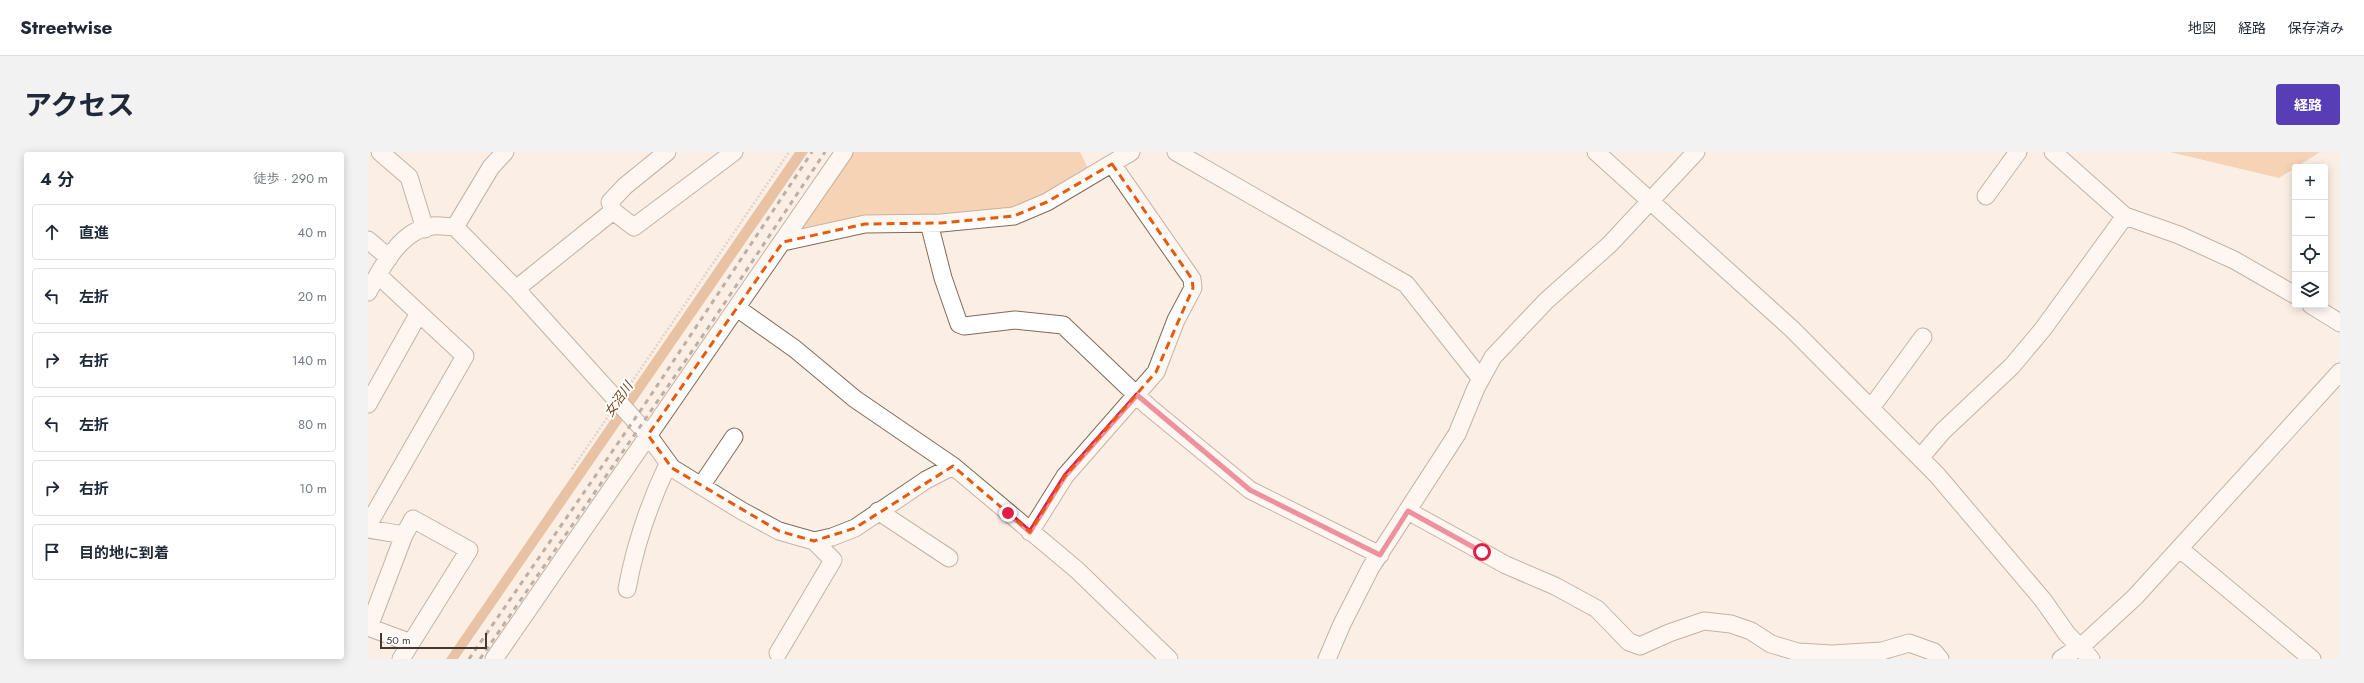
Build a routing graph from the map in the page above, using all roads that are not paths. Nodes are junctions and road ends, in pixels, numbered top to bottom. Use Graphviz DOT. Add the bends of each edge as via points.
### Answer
graph roads {
  1 [pos="380,152"];
  2 [pos="505,152"];
  3 [pos="667,152"];
  4 [pos="734,152"];
  5 [pos="844,152"];
  6 [pos="1131,152"];
  7 [pos="1176,152"];
  8 [pos="1596,152"];
  9 [pos="1696,152"];
  10 [pos="2018,152"];
  11 [pos="2053,152"];
  12 [pos="1112,164"];
  13 [pos="1986,196"];
  14 [pos="1651,202"];
  15 [pos="614,211"];
  16 [pos="2125,216"];
  17 [pos="929,223"];
  18 [pos="455,227"];
  19 [pos="425,229"];
  20 [pos="368,240"];
  21 [pos="783,242"];
  22 [pos="389,258"];
  23 [pos="378,275"];
  24 [pos="516,289"];
  25 [pos="368,292"];
  26 [pos="2292,293"];
  27 [pos="737,308"];
  28 [pos="2316,308"];
  29 [pos="419,313"];
  30 [pos="2340,323"];
  31 [pos="1923,337"];
  32 [pos="2340,372"];
  33 [pos="1481,379"];
  34 [pos="1137,395"];
  35 [pos="368,404"];
  36 [pos="1871,408"];
  37 [pos="648,435"];
  38 [pos="734,437"];
  39 [pos="1920,458"];
  40 [pos="668,464"];
  41 [pos="953,466"];
  42 [pos="701,486"];
  43 [pos="1408,511"];
  44 [pos="878,512"];
  45 [pos="368,525"];
  46 [pos="368,529"];
  47 [pos="1030,532"];
  48 [pos="404,535"];
  49 [pos="814,541"];
  50 [pos="2180,550"];
  51 [pos="1380,555"];
  52 [pos="949,558"];
  53 [pos="627,589"];
  54 [pos="369,627"];
  55 [pos="411,643"];
  56 [pos="2079,647"];
  57 [pos="778,653"];
  58 [pos="401,659"];
  59 [pos="494,659"];
  60 [pos="1169,659"];
  61 [pos="1327,659"];
  62 [pos="1940,659"];
  63 [pos="2061,659"];
  64 [pos="2092,659"];
  65 [pos="2312,659"];
  1 -- 19 [label="street" via="409,177"];
  2 -- 18 [label="street" via="491,167"];
  3 -- 15 [label="street" via="625,186 610,202"];
  4 -- 15 [label="street" via="634,227"];
  5 -- 21 [label="street"];
  6 -- 12 [label="street"];
  7 -- 33 [label="street" via="1406,284"];
  8 -- 14 [label="street"];
  9 -- 14 [label="street"];
  10 -- 13 [label="street"];
  11 -- 16 [label="street"];
  12 -- 17 [label="street" via="1047,202 1014,216"];
  12 -- 34 [label="street" via="1192,278 1192,288 1176,320 1156,372"];
  14 -- 33 [label="street" via="1610,244 1517,329 1493,357"];
  14 -- 36 [label="street" via="1792,329"];
  15 -- 24 [label="street"];
  16 -- 26 [label="street" via="2179,235 2234,260"];
  16 -- 39 [label="street" via="2043,329 2012,366 1943,431"];
  17 -- 21 [label="street" via="865,224"];
  17 -- 34 [label="street" via="943,278 959,324 964,326 1015,320 1063,325"];
  18 -- 19 [label="street" via="432,226"];
  18 -- 24 [label="street"];
  19 -- 22 [label="street" via="410,234"];
  20 -- 22 [label="street"];
  21 -- 27 [label="street"];
  22 -- 23 [label="street"];
  23 -- 25 [label="street"];
  23 -- 29 [label="street"];
  24 -- 37 [label="street"];
  27 -- 37 [label="street"];
  27 -- 41 [label="street" via="795,349 855,399"];
  28 -- 30 [label="street"];
  29 -- 35 [label="street"];
  29 -- 45 [label="street" via="465,356"];
  31 -- 36 [label="street"];
  32 -- 50 [label="street" via="2292,422"];
  33 -- 43 [label="street" via="1457,434"];
  34 -- 47 [label="street" via="1065,476"];
  34 -- 51 [label="street" via="1250,490"];
  36 -- 39 [label="street"];
  37 -- 40 [label="street"];
  37 -- 59 [label="street"];
  38 -- 42 [label="street"];
  39 -- 56 [label="street" via="2043,600"];
  40 -- 42 [label="street"];
  40 -- 53 [label="street" via="652,498 632,559"];
  41 -- 44 [label="street" via="926,480"];
  41 -- 47 [label="street"];
  42 -- 49 [label="street" via="779,530"];
  43 -- 51 [label="street"];
  43 -- 62 [label="street" via="1506,565 1555,586 1597,609 1629,642 1640,646 1704,621 1731,624 1751,631 1771,644 1798,652 1832,654 1882,651 1909,643 1934,652"];
  44 -- 49 [label="street" via="855,528"];
  44 -- 52 [label="street"];
  46 -- 48 [label="street"];
  47 -- 60 [label="street" via="1077,570"];
  48 -- 54 [label="street"];
  48 -- 55 [label="street" via="413,519 469,550"];
  49 -- 57 [label="street" via="833,560"];
  50 -- 56 [label="street" via="2135,597"];
  50 -- 65 [label="street"];
  51 -- 61 [label="street" via="1342,624"];
  54 -- 55 [label="street"];
  55 -- 58 [label="street"];
  56 -- 63 [label="street"];
  56 -- 64 [label="street"];
}
